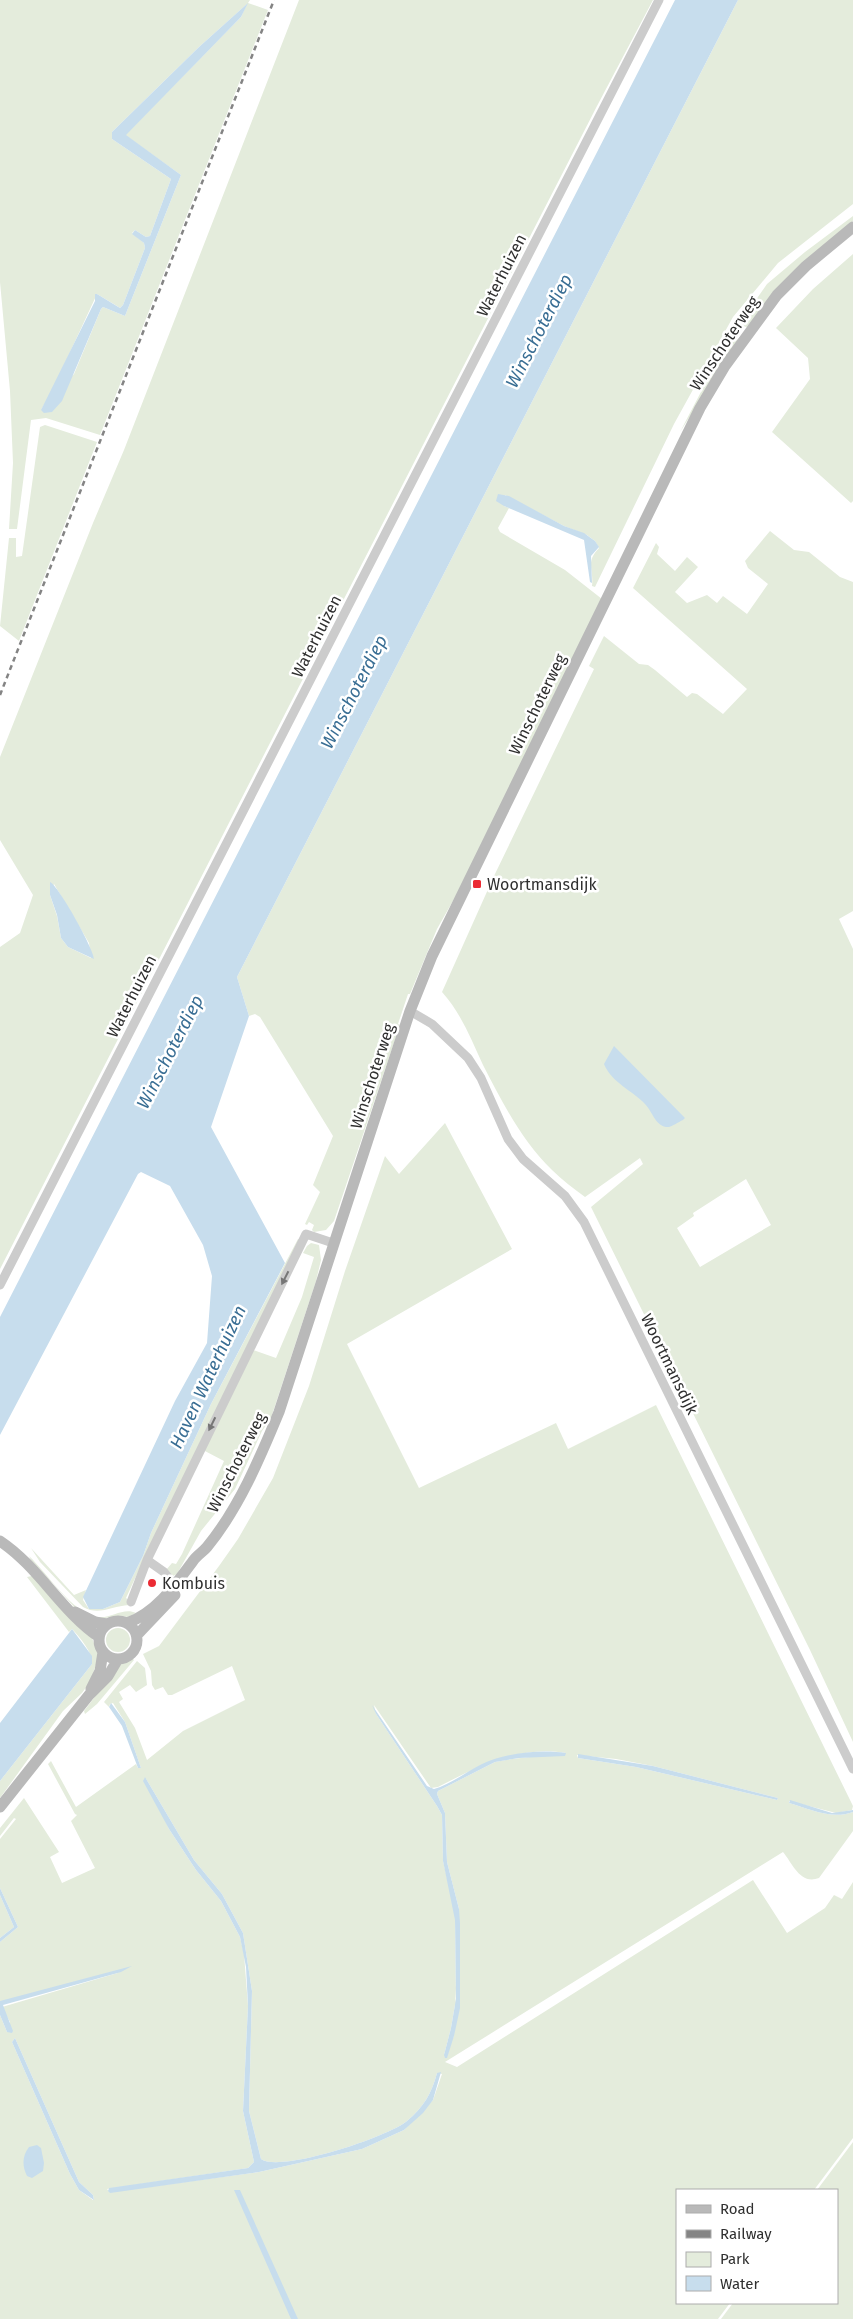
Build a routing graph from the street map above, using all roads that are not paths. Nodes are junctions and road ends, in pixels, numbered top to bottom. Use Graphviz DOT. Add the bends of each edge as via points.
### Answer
graph roads {
  1 [pos="659,0"];
  2 [pos="853,228"];
  3 [pos="410,1011"];
  4 [pos="332,1243"];
  5 [pos="0,1285"];
  6 [pos="0,1541"];
  7 [pos="206,1548"];
  8 [pos="147,1560"];
  9 [pos="175,1586"];
  10 [pos="132,1602"];
  11 [pos="68,1610"];
  12 [pos="127,1622"];
  13 [pos="107,1624"];
  14 [pos="137,1635"];
  15 [pos="99,1637"];
  16 [pos="103,1652"];
  17 [pos="118,1659"];
  18 [pos="89,1695"];
  19 [pos="853,1769"];
  20 [pos="0,1807"];
  1 -- 5 [label="street, Waterhuizen"];
  2 -- 3 [label="main road, Winschoterweg" via="806,266 777,295 725,366 700,408 432,956"];
  3 -- 4 [label="main road, Winschoterweg"];
  3 -- 19 [label="street, Woortmansdijk" via="432,1024 468,1058 481,1078 508,1138 523,1160 565,1196 584,1222"];
  4 -- 7 [label="main road, Winschoterweg" via="279,1412 243,1489"];
  4 -- 8 [label="street, one-way" via="306,1234"];
  6 -- 11 [label="main road" via="30,1566"];
  7 -- 9 [label="main road, Winschoterweg"];
  7 -- 14 [label="main road, Winschoterweg" via="203,1559 182,1587"];
  8 -- 9 [label="street" via="164,1572"];
  8 -- 10 [label="street"];
  9 -- 12 [label="main road, Winschoterweg" via="141,1616"];
  11 -- 13 [label="main road"];
  11 -- 15 [label="main road" via="73,1618"];
  12 -- 13 [label="main road" via="117,1620"];
  12 -- 14 [label="main road"];
  13 -- 15 [label="main road"];
  14 -- 17 [label="main road" via="133,1652"];
  15 -- 16 [label="main road"];
  16 -- 17 [label="main road"];
  16 -- 18 [label="main road" via="100,1671"];
  17 -- 18 [label="main road" via="108,1676"];
  18 -- 20 [label="main road"];
}
